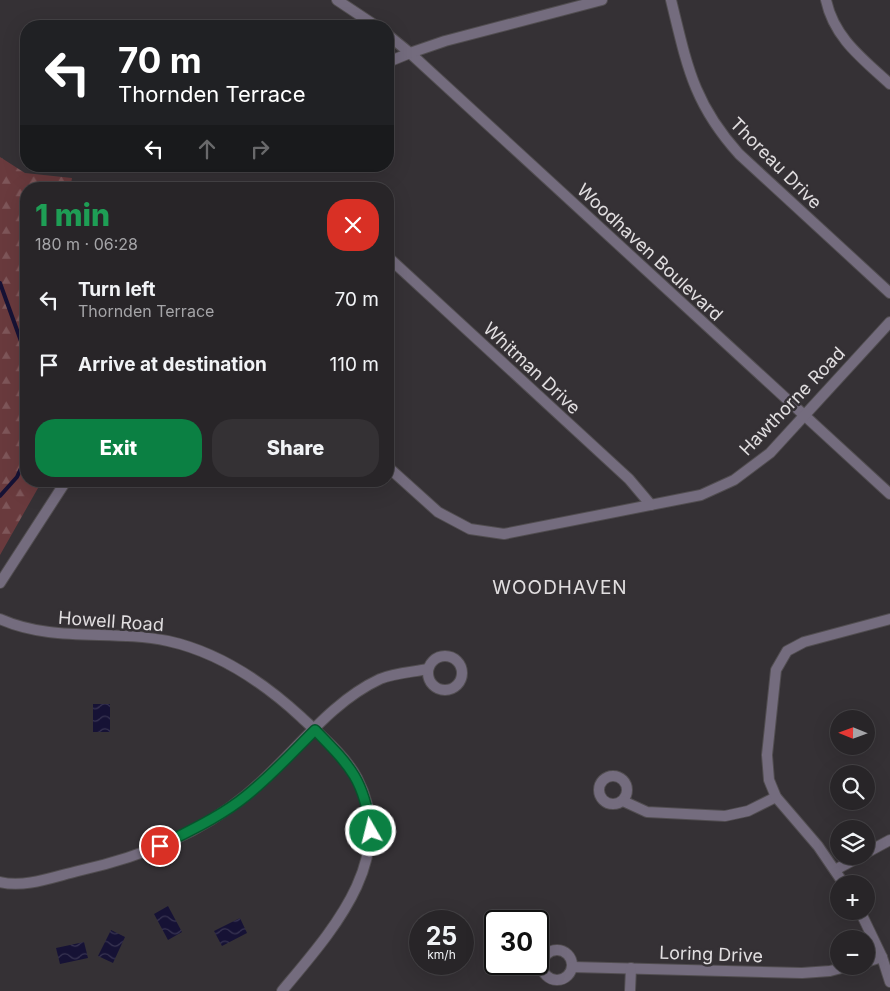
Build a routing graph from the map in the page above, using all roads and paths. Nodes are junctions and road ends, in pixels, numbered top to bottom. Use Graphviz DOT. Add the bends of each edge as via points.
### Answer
graph roads {
  1 [pos="602,0"];
  2 [pos="671,0"];
  3 [pos="826,0"];
  4 [pos="341,1"];
  5 [pos="368,20"];
  6 [pos="394,41"];
  7 [pos="410,53"];
  8 [pos="394,60"];
  9 [pos="890,84"];
  10 [pos="394,263"];
  11 [pos="890,293"];
  12 [pos="890,322"];
  13 [pos="804,415"];
  14 [pos="394,472"];
  15 [pos="62,487"];
  16 [pos="890,494"];
  17 [pos="651,505"];
  18 [pos="0,583"];
  19 [pos="0,619"];
  20 [pos="890,619"];
  21 [pos="428,669"];
  22 [pos="315,730"];
  23 [pos="776,797"];
  24 [pos="622,801"];
  25 [pos="890,840"];
  26 [pos="875,849"];
  27 [pos="845,865"];
  28 [pos="836,870"];
  29 [pos="839,875"];
  30 [pos="0,882"];
  31 [pos="864,920"];
  32 [pos="882,957"];
  33 [pos="875,959"];
  34 [pos="572,967"];
  35 [pos="631,968"];
  36 [pos="830,972"];
  37 [pos="890,982"];
  38 [pos="282,991"];
  39 [pos="630,991"];
  1 -- 7 [label="street" via="444,41"];
  2 -- 11 [label="street, Thoreau Drive" via="689,73 718,131"];
  3 -- 9 [label="street" via="844,41"];
  4 -- 5 [label="street"];
  6 -- 7 [label="street, Woodhaven Boulevard"];
  7 -- 8 [label="street"];
  7 -- 13 [label="street, Woodhaven Boulevard"];
  10 -- 17 [label="street, Whitman Drive" via="629,479"];
  12 -- 13 [label="street, Hawthorne Road"];
  13 -- 16 [label="street, Woodhaven Boulevard"];
  13 -- 17 [label="street, Hawthorne Road" via="770,453 734,480 701,495"];
  14 -- 17 [label="street, Hawthorne Road" via="438,512 470,529 504,534"];
  15 -- 18 [label="street"];
  19 -- 22 [label="street, Howell Road" via="38,632 134,636 168,641 200,651 259,682"];
  20 -- 23 [label="street" via="804,642 787,651 776,670 767,755 769,780"];
  21 -- 22 [label="street" via="381,679 346,699"];
  22 -- 30 [label="street" via="244,797 205,823 160,846 72,873 27,883"];
  22 -- 38 [label="street, Howell Road" via="356,777 367,803 371,831 368,858 359,885 317,950"];
  23 -- 24 [label="street" via="725,816 647,812"];
  23 -- 28 [label="street"];
  25 -- 26 [label="street"];
  27 -- 28 [label="street"];
  28 -- 29 [label="street"];
  31 -- 32 [label="street"];
  32 -- 33 [label="street"];
  32 -- 37 [label="street"];
  34 -- 35 [label="street, Loring Drive"];
  35 -- 36 [label="street, Loring Drive"];
  35 -- 39 [label="street"];
}
